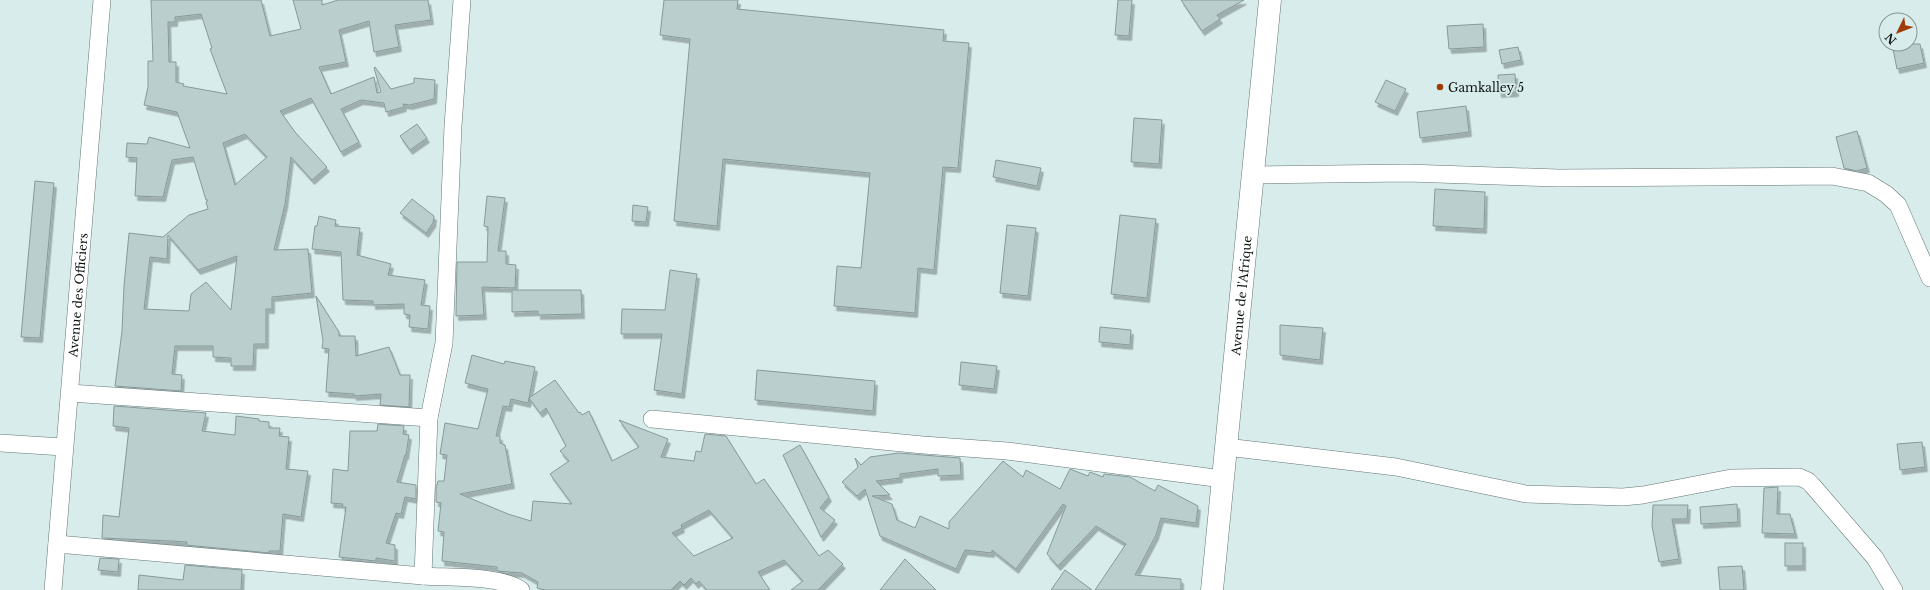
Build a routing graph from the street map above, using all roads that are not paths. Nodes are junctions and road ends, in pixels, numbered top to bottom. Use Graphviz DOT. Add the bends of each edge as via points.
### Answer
graph roads {
  1 [pos="102,0"];
  2 [pos="462,0"];
  3 [pos="1270,0"];
  4 [pos="1252,175"];
  5 [pos="1930,278"];
  6 [pos="70,393"];
  7 [pos="429,418"];
  8 [pos="652,419"];
  9 [pos="0,443"];
  10 [pos="63,447"];
  11 [pos="1226,447"];
  12 [pos="1223,479"];
  13 [pos="57,544"];
  14 [pos="423,576"];
  15 [pos="53,590"];
  16 [pos="521,590"];
  17 [pos="1212,590"];
  18 [pos="1894,590"];
  1 -- 6 [label="street, Avenue des Officiers"];
  2 -- 7 [label="street" via="453,126 444,343"];
  3 -- 4 [label="main road, Avenue de l'Afrique"];
  4 -- 5 [label="street" via="1407,174 1558,178 1832,176 1868,183 1898,205"];
  4 -- 11 [label="main road, Avenue de l'Afrique"];
  6 -- 7 [label="street"];
  6 -- 10 [label="street, Avenue des Officiers"];
  7 -- 14 [label="street"];
  8 -- 12 [label="street" via="923,445 1006,450"];
  9 -- 10 [label="street"];
  10 -- 13 [label="street, Avenue des Officiers"];
  11 -- 12 [label="main road, Avenue de l'Afrique"];
  11 -- 18 [label="street" via="1396,467 1526,494 1623,497 1731,478 1799,477 1808,480 1856,535 1875,558"];
  12 -- 17 [label="main road, Avenue de l'Afrique"];
  13 -- 14 [label="street"];
  13 -- 15 [label="street, Avenue des Officiers"];
  14 -- 16 [label="street" via="497,580 512,584"];
}
